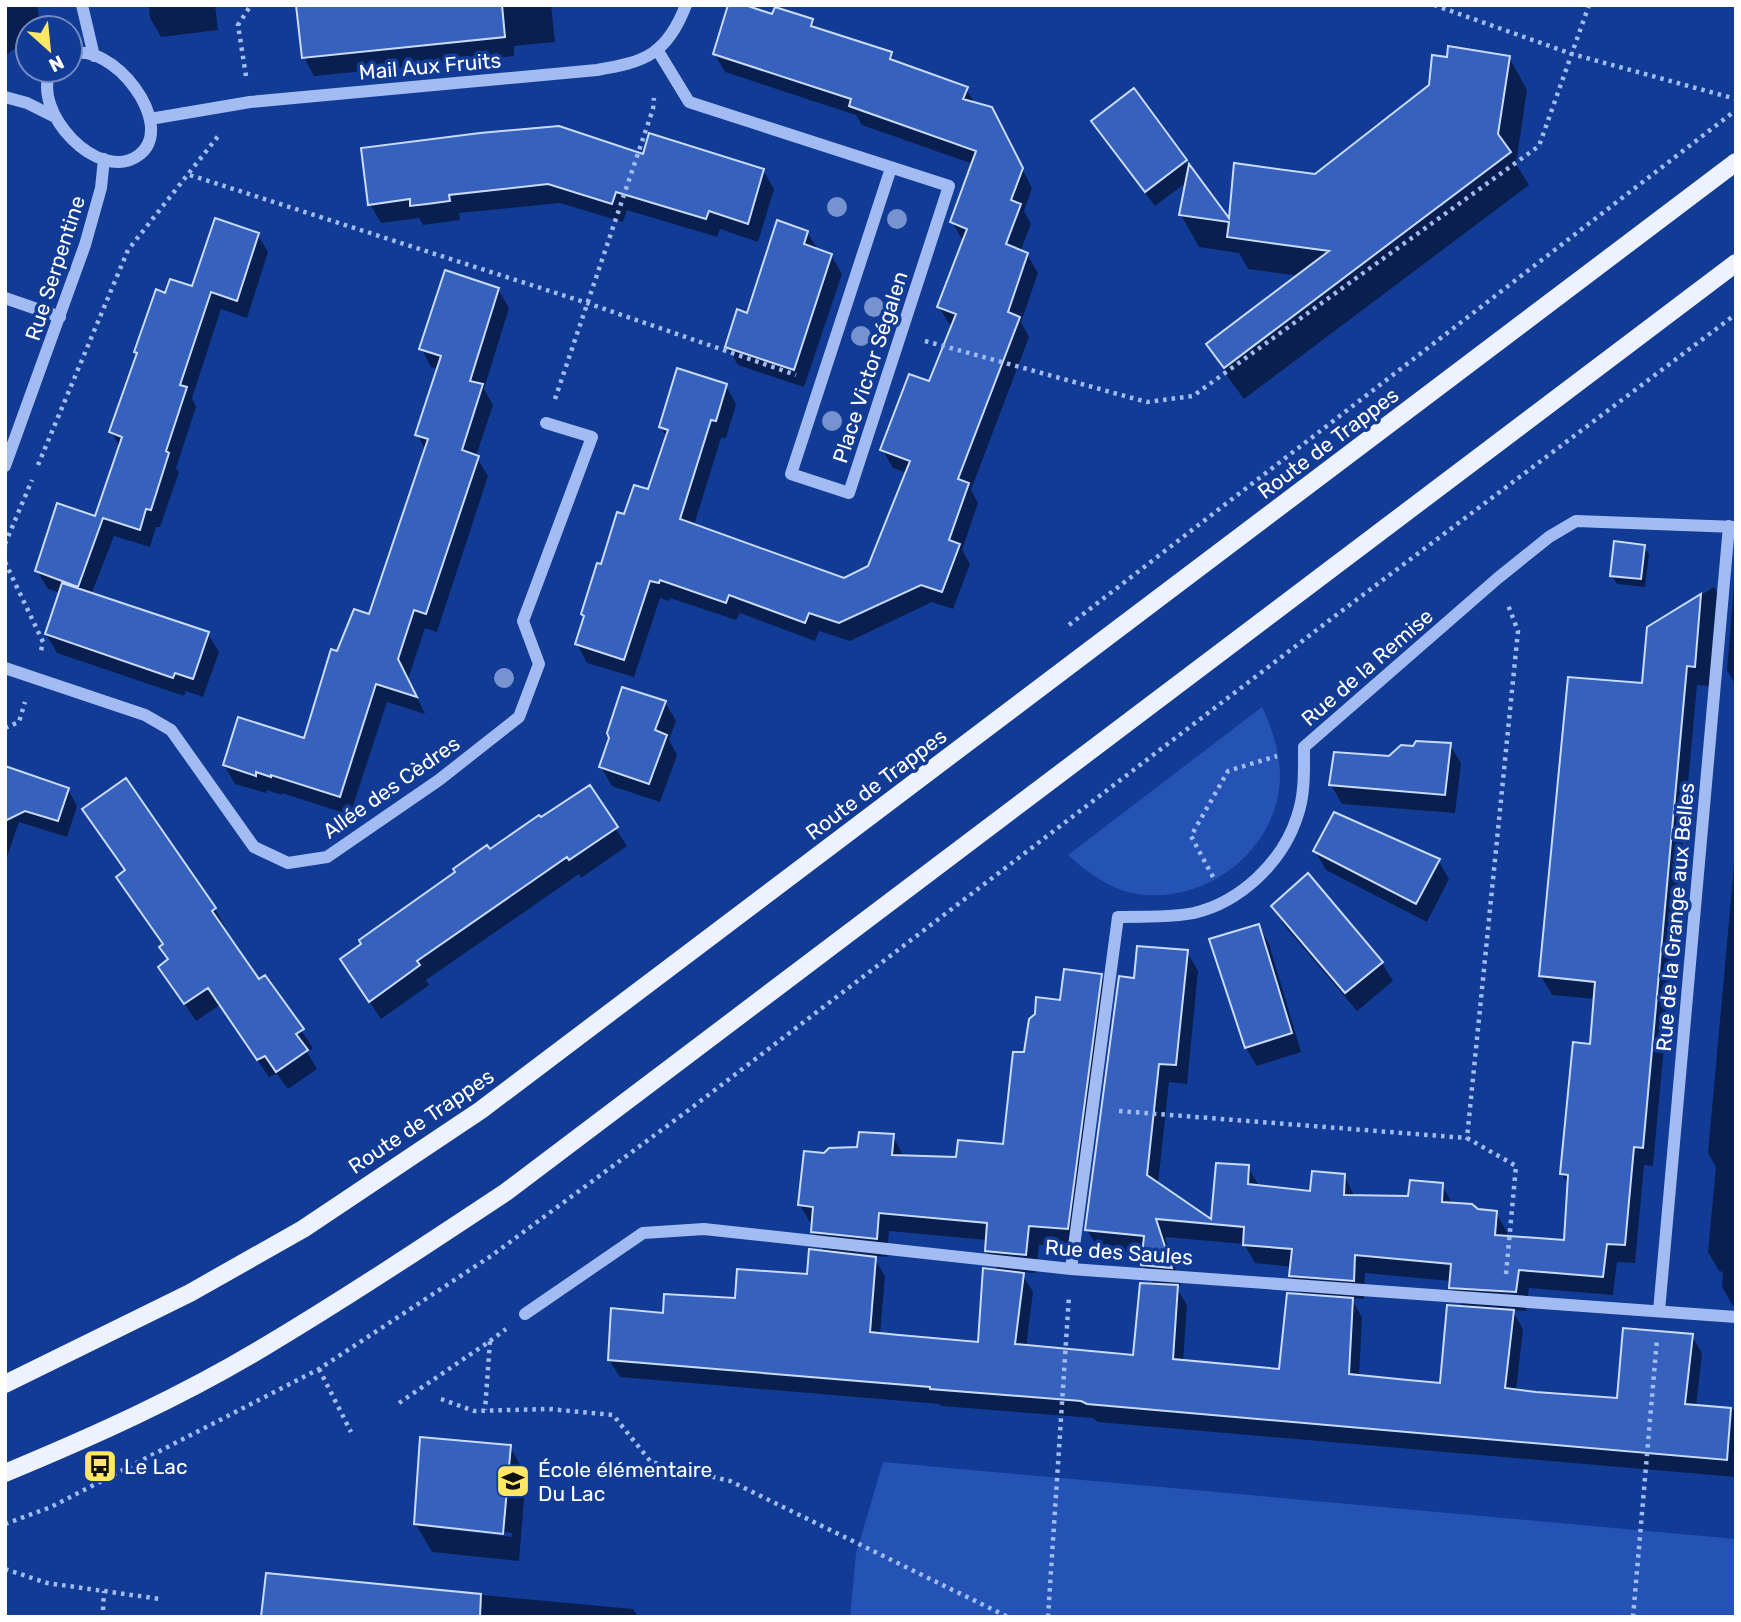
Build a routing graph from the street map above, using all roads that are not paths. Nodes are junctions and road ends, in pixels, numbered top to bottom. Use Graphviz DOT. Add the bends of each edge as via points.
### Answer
graph roads {
  1 [pos="82,5"];
  2 [pos="686,5"];
  3 [pos="658,51"];
  4 [pos="84,54"];
  5 [pos="93,56"];
  6 [pos="47,84"];
  7 [pos="5,97"];
  8 [pos="55,117"];
  9 [pos="150,120"];
  10 [pos="104,159"];
  11 [pos="1736,162"];
  12 [pos="891,168"];
  13 [pos="1736,263"];
  14 [pos="5,298"];
  15 [pos="61,317"];
  16 [pos="546,423"];
  17 [pos="5,466"];
  18 [pos="1732,526"];
  19 [pos="5,668"];
  20 [pos="1071,1269"];
  21 [pos="1659,1311"];
  22 [pos="525,1314"];
  23 [pos="1736,1317"];
  24 [pos="5,1384"];
  25 [pos="5,1473"];
  1 -- 5 [label="street"];
  2 -- 3 [label="street, Mail Aux Fruits" via="677,27"];
  3 -- 9 [label="street, Mail Aux Fruits" via="628,65 597,70 250,102"];
  3 -- 12 [label="street, Place Victor Ségalen" via="689,102"];
  4 -- 5 [label="street"];
  5 -- 9 [label="street" via="115,66 132,83"];
  6 -- 8 [label="street"];
  7 -- 8 [label="street"];
  8 -- 10 [label="street" via="69,137"];
  9 -- 10 [label="street" via="150,138 140,154 124,162"];
  10 -- 15 [label="street, Rue Serpentine" via="98,199"];
  11 -- 24 [label="main road, Route de Trappes" via="481,1110 291,1235 190,1293"];
  12 -- 12 [label="street, Place Victor Ségalen" via="791,474 849,493 949,186"];
  13 -- 25 [label="main road" via="506,1192 262,1349 113,1428"];
  14 -- 15 [label="street"];
  15 -- 17 [label="street, Rue Serpentine"];
  16 -- 19 [label="street, Allée des Cèdres" via="592,437 523,621 539,664 519,717 439,780 327,857 288,863 254,847 163,725"];
  18 -- 20 [label="street, Rue de la Remise" via="1576,521 1549,537 1304,747 1297,817 1284,846 1259,878 1226,901 1193,913 1118,917"];
  18 -- 21 [label="street, Rue de la Grange aux Belles"];
  20 -- 21 [label="street, Rue des Saules"];
  20 -- 22 [label="street, Rue des Saules" via="704,1229 643,1233"];
  21 -- 23 [label="street, Rue des Saules"];
}
